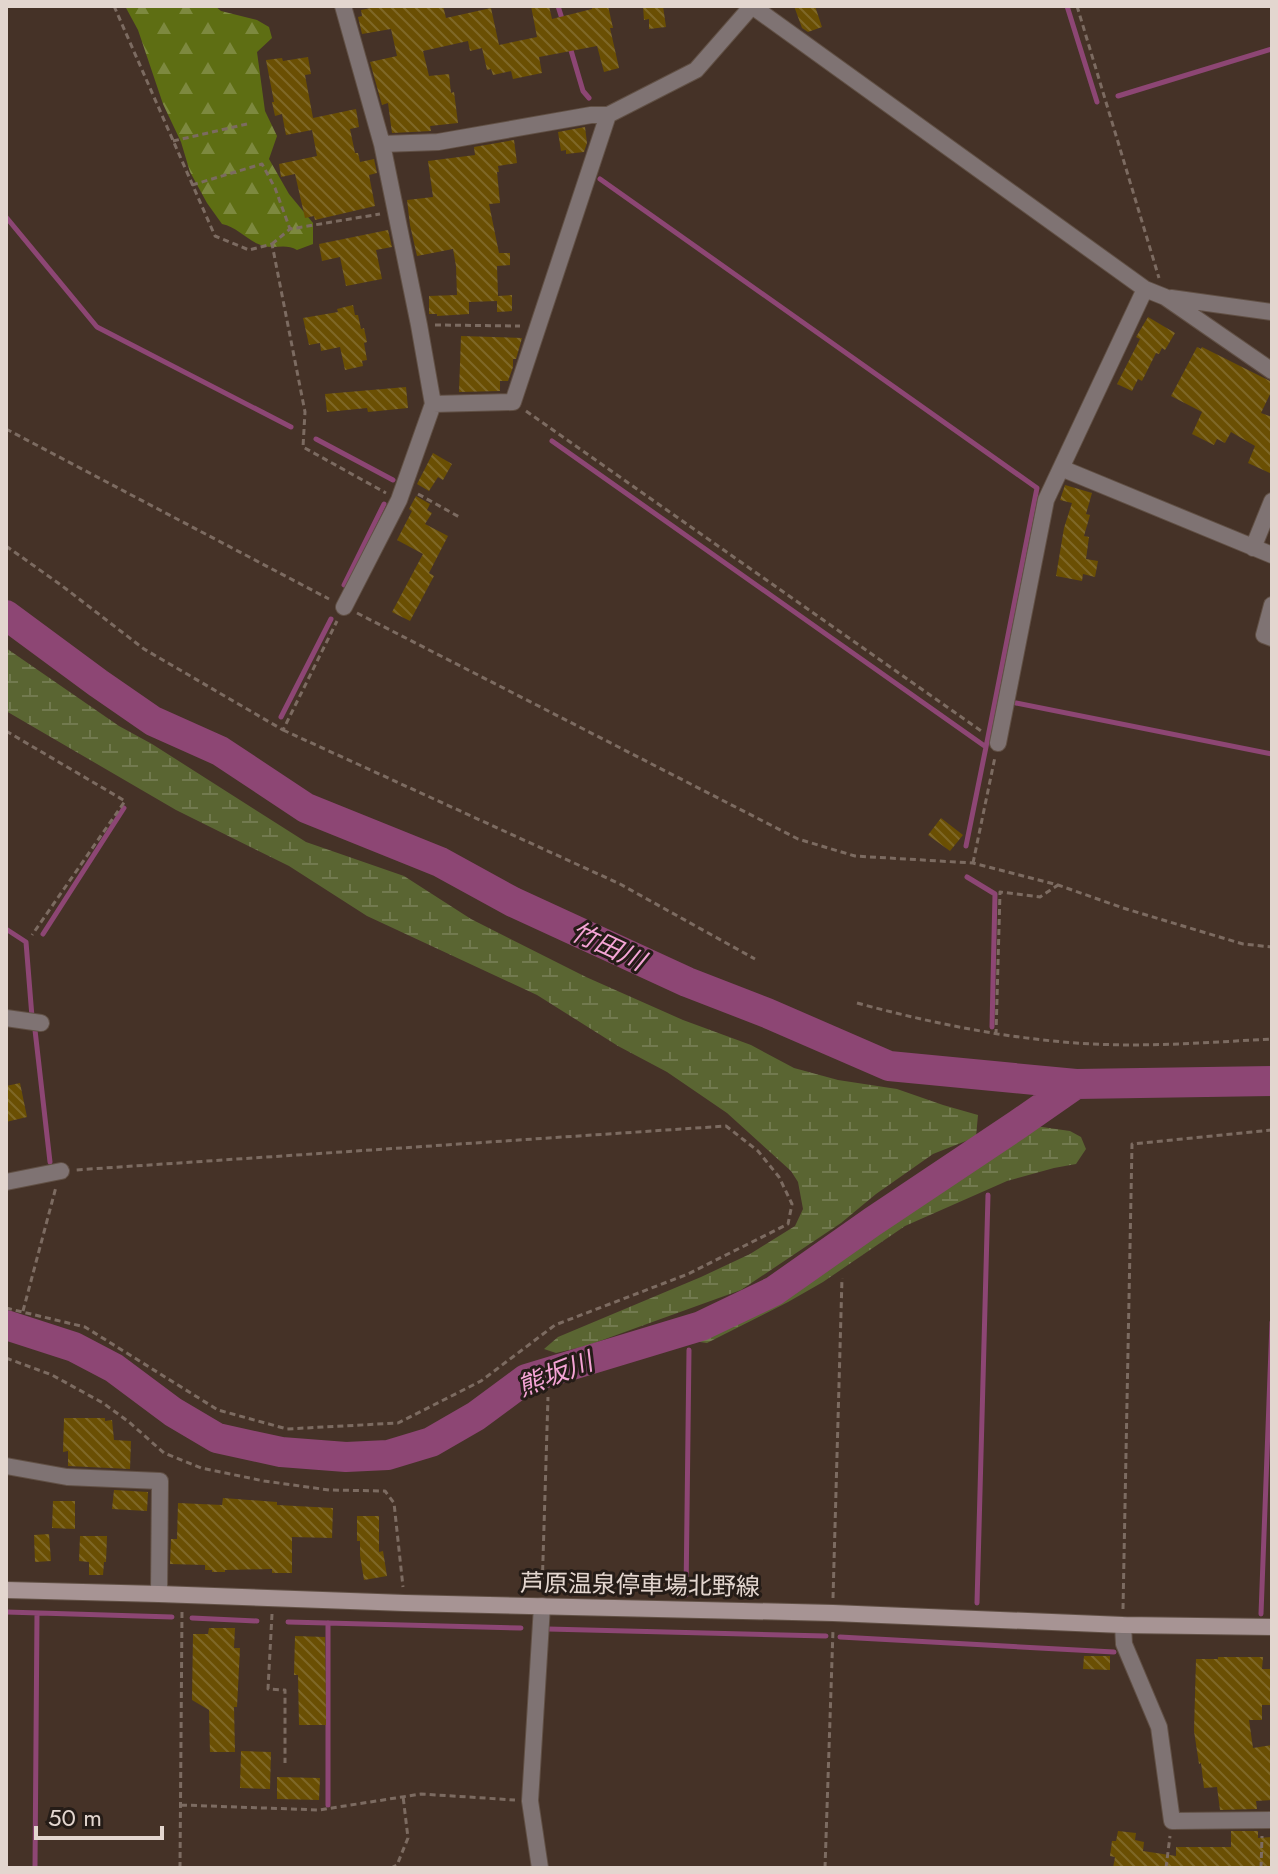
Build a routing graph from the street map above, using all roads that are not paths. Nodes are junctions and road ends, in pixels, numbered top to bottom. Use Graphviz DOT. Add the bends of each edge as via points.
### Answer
graph roads {
  1 [pos="343,6"];
  2 [pos="752,6"];
  3 [pos="608,115"];
  4 [pos="382,144"];
  5 [pos="1145,289"];
  6 [pos="1165,297"];
  7 [pos="1272,312"];
  8 [pos="1272,371"];
  9 [pos="433,404"];
  10 [pos="1061,468"];
  11 [pos="1272,501"];
  12 [pos="1253,548"];
  13 [pos="1272,555"];
  14 [pos="1272,605"];
  15 [pos="344,607"];
  16 [pos="1272,638"];
  17 [pos="998,743"];
  18 [pos="6,1018"];
  19 [pos="41,1023"];
  20 [pos="61,1171"];
  21 [pos="6,1182"];
  22 [pos="6,1466"];
  23 [pos="6,1590"];
  24 [pos="159,1594"];
  25 [pos="542,1606"];
  26 [pos="1123,1625"];
  27 [pos="1272,1627"];
  28 [pos="1267,1820"];
  29 [pos="540,1868"];
  1 -- 4 [label="street"];
  2 -- 3 [label="street" via="696,70"];
  2 -- 5 [label="street"];
  3 -- 4 [label="street" via="438,142"];
  3 -- 9 [label="street" via="513,402"];
  4 -- 9 [label="street"];
  5 -- 6 [label="street"];
  5 -- 10 [label="street"];
  6 -- 7 [label="street"];
  6 -- 8 [label="street"];
  9 -- 15 [label="street" via="402,494"];
  10 -- 12 [label="street"];
  10 -- 17 [label="street" via="1046,500"];
  11 -- 12 [label="street"];
  12 -- 13 [label="street"];
  14 -- 16 [label="street" via="1264,635"];
  18 -- 19 [label="street"];
  20 -- 21 [label="street"];
  22 -- 24 [label="street" via="67,1477 160,1481"];
  23 -- 24 [label="main road, 芦原温泉停車場北野線"];
  24 -- 25 [label="main road, 芦原温泉停車場北野線"];
  25 -- 26 [label="main road, 芦原温泉停車場北野線"];
  25 -- 29 [label="street" via="530,1801"];
  26 -- 27 [label="main road, 芦原温泉停車場北野線"];
  26 -- 28 [label="street" via="1124,1644 1159,1727 1172,1821"];
}
